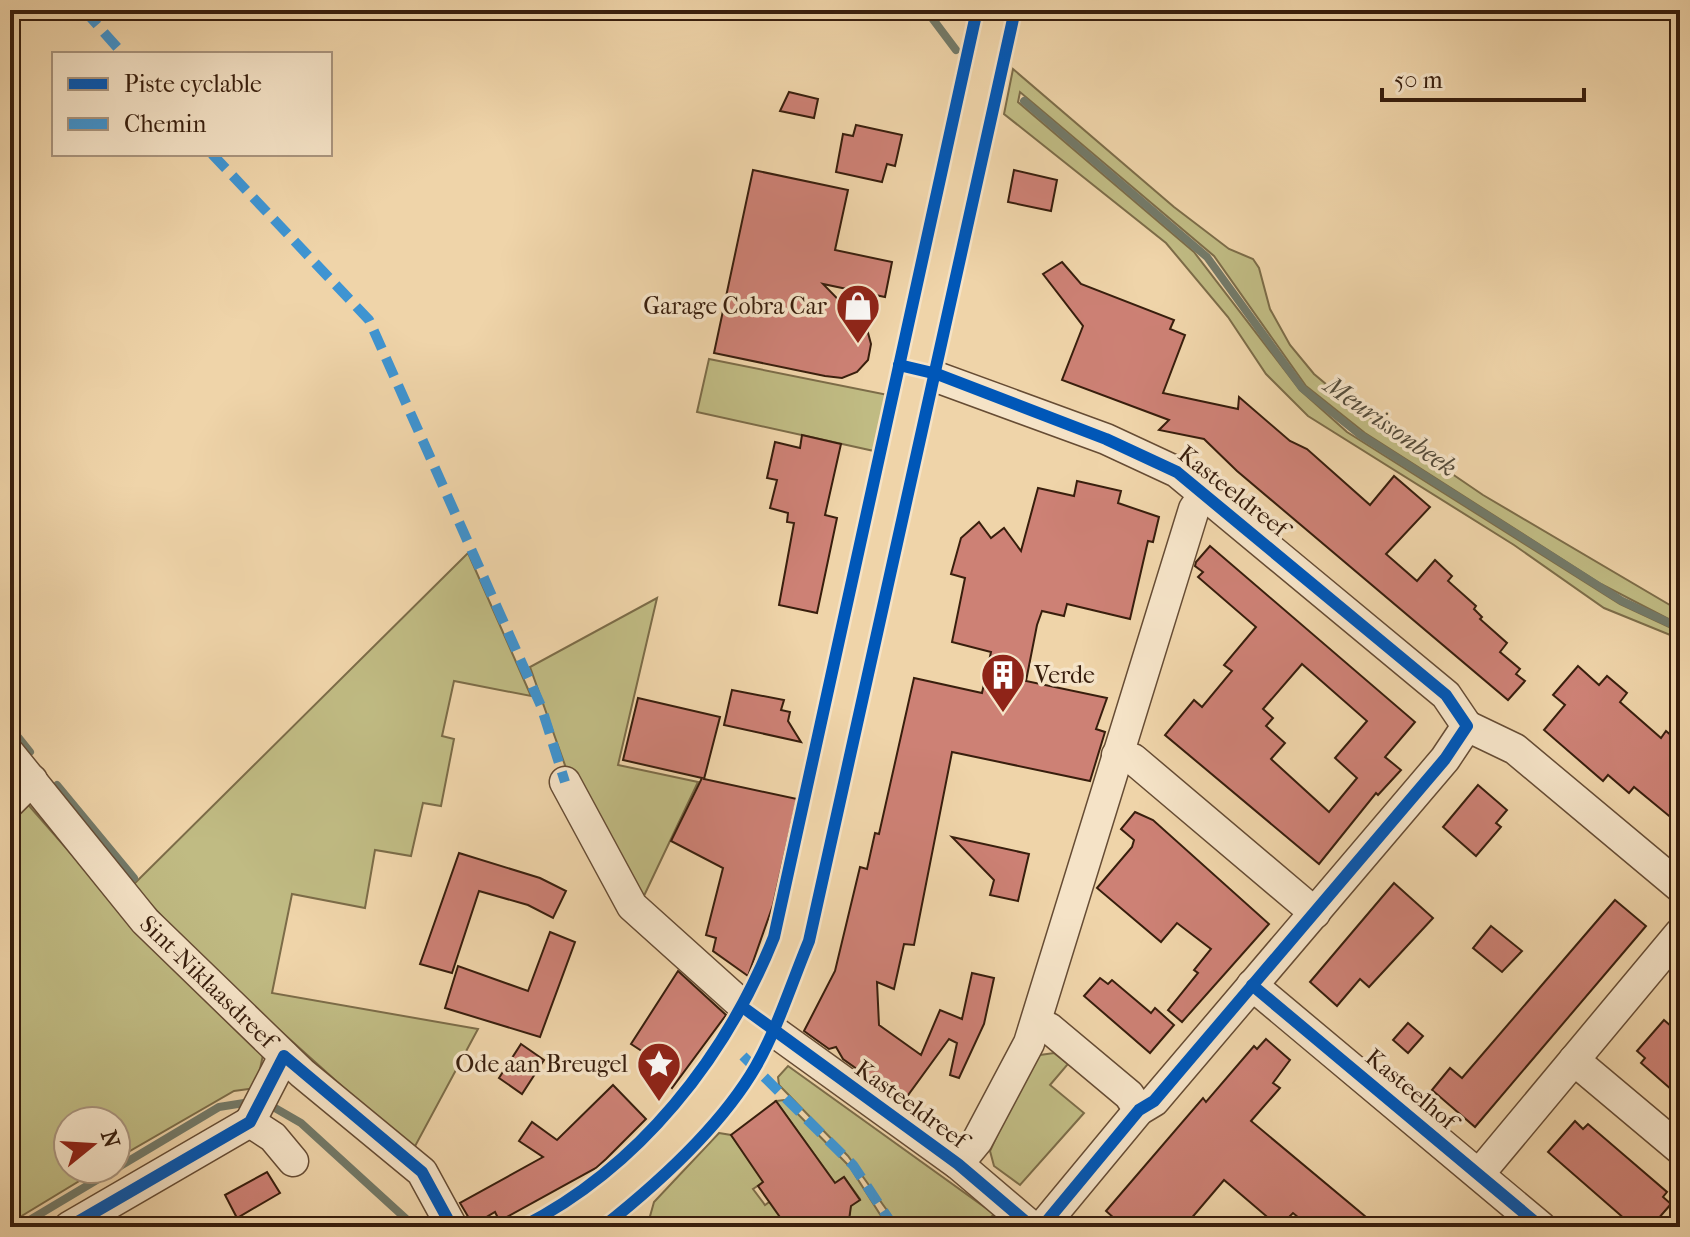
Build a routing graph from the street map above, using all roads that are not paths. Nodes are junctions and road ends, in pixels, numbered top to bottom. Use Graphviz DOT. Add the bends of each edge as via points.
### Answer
graph roads {
  1 [pos="997,10"];
  2 [pos="920,371"];
  3 [pos="1206,492"];
  4 [pos="1467,726"];
  5 [pos="10,754"];
  6 [pos="1117,755"];
  7 [pos="32,780"];
  8 [pos="565,782"];
  9 [pos="10,802"];
  10 [pos="1680,887"];
  11 [pos="1315,913"];
  12 [pos="1680,933"];
  13 [pos="1252,985"];
  14 [pos="1036,1024"];
  15 [pos="767,1027"];
  16 [pos="284,1056"];
  17 [pos="1574,1060"];
  18 [pos="1139,1110"];
  19 [pos="250,1122"];
  20 [pos="1680,1149"];
  21 [pos="293,1161"];
  22 [pos="958,1164"];
  23 [pos="1479,1174"];
  24 [pos="584,1223"];
  25 [pos="69,1227"];
  26 [pos="452,1227"];
  27 [pos="1032,1227"];
  28 [pos="1042,1227"];
  29 [pos="1541,1227"];
  1 -- 2 [label="main road"];
  2 -- 3 [label="street, Kasteeldreef" via="1150,456"];
  2 -- 15 [label="main road" via="798,912"];
  3 -- 4 [label="street, Kasteeldreef" via="1446,695"];
  3 -- 6 [label="street, Kasteeldreef" via="1194,509"];
  4 -- 10 [label="street" via="1515,749"];
  4 -- 11 [label="street"];
  5 -- 7 [label="street, Sint-Niklaasdreef"];
  6 -- 11 [label="street" via="1133,759"];
  6 -- 14 [label="street, Kasteeldreef"];
  7 -- 9 [label="street"];
  7 -- 16 [label="street, Sint-Niklaasdreef" via="145,921"];
  8 -- 15 [label="street, Kasteeldreef" via="632,906"];
  11 -- 13 [label="street"];
  12 -- 17 [label="street"];
  13 -- 18 [label="street" via="1154,1101"];
  13 -- 23 [label="street, Kasteelhof"];
  14 -- 18 [label="street" via="1049,1028 1129,1095"];
  14 -- 22 [label="street, Kasteeldreef" via="977,1141"];
  15 -- 22 [label="street, Kasteeldreef"];
  15 -- 24 [label="main road" via="655,1162"];
  16 -- 19 [label="street"];
  16 -- 26 [label="street, Sint-Niklaasdreef" via="422,1172"];
  17 -- 20 [label="street"];
  17 -- 23 [label="street"];
  18 -- 28 [label="street"];
  19 -- 21 [label="street" via="273,1137"];
  19 -- 25 [label="street"];
  22 -- 27 [label="street, Kasteeldreef"];
  23 -- 29 [label="street, Kasteelhof"];
}
